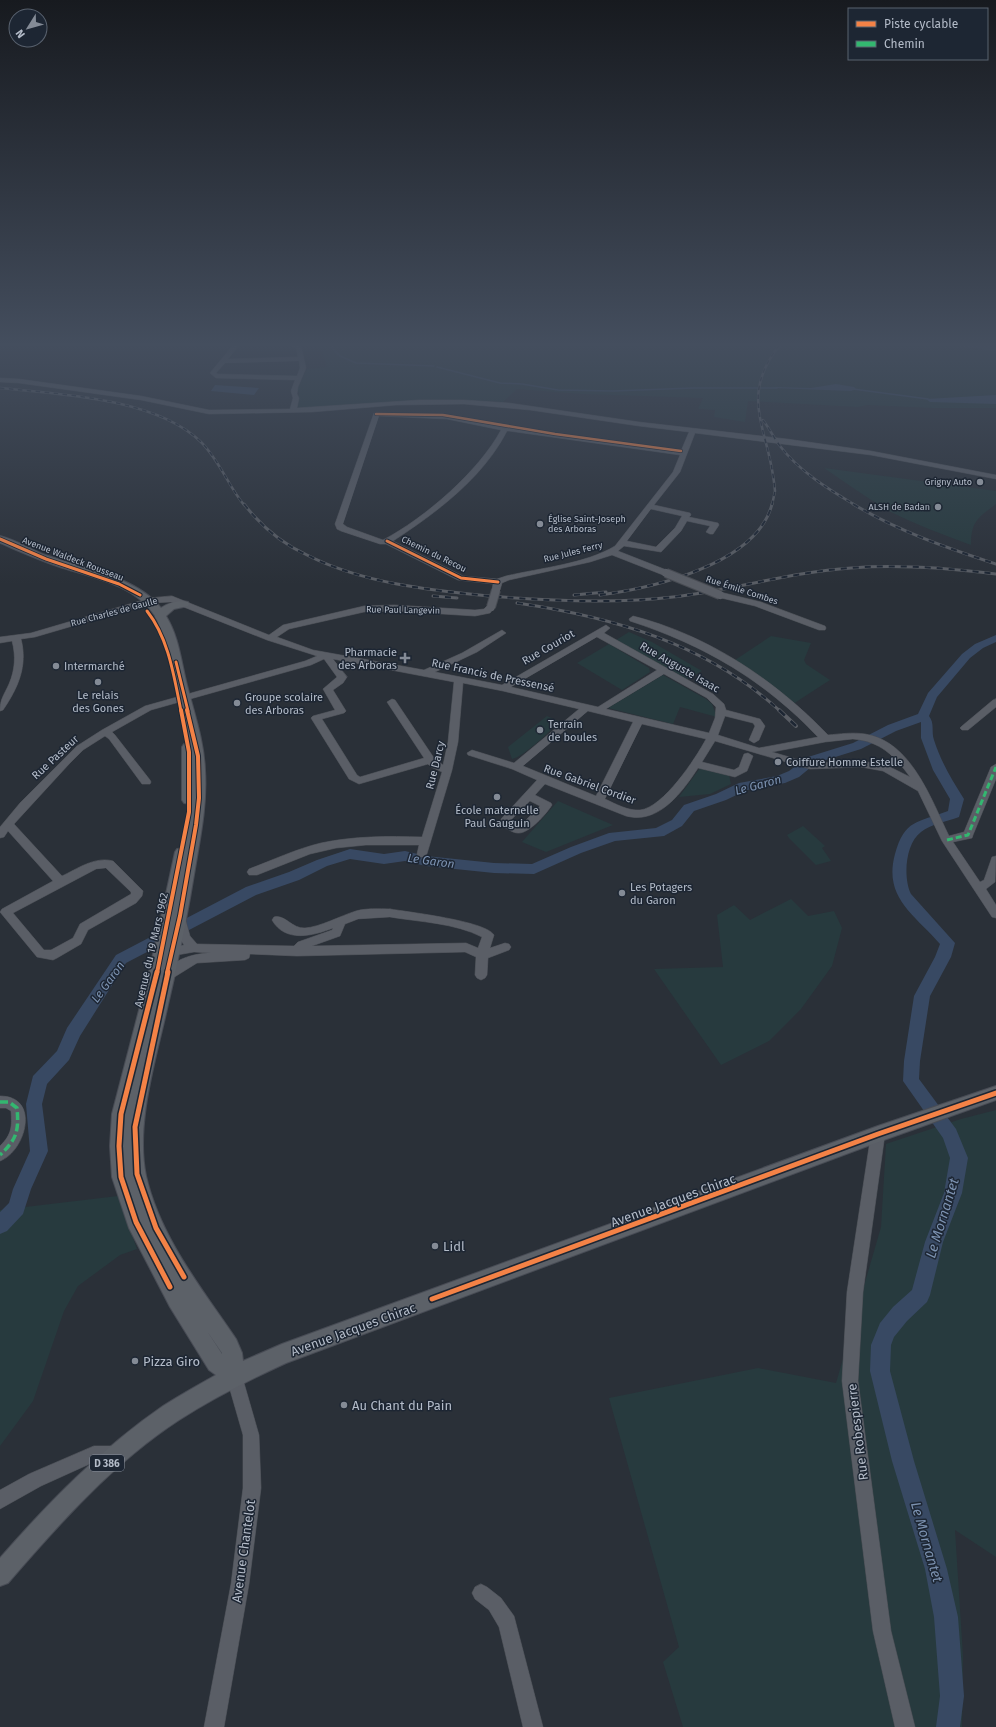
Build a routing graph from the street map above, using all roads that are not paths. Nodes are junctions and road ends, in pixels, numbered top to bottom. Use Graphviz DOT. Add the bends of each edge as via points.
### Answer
graph roads {
  1 [pos="371,423"];
  2 [pos="480,423"];
  3 [pos="624,423"];
  4 [pos="506,427"];
  5 [pos="693,430"];
  6 [pos="683,453"];
  7 [pos="996,477"];
  8 [pos="651,506"];
  9 [pos="686,518"];
  10 [pos="714,526"];
  11 [pos="0,539"];
  12 [pos="387,541"];
  13 [pos="0,543"];
  14 [pos="623,544"];
  15 [pos="612,552"];
  16 [pos="497,586"];
  17 [pos="145,603"];
  18 [pos="184,604"];
  19 [pos="160,617"];
  20 [pos="633,619"];
  21 [pos="606,628"];
  22 [pos="822,628"];
  23 [pos="502,633"];
  24 [pos="597,633"];
  25 [pos="16,638"];
  26 [pos="270,638"];
  27 [pos="0,640"];
  28 [pos="327,654"];
  29 [pos="664,670"];
  30 [pos="426,673"];
  31 [pos="459,679"];
  32 [pos="503,688"];
  33 [pos="182,698"];
  34 [pos="392,702"];
  35 [pos="996,702"];
  36 [pos="0,708"];
  37 [pos="584,708"];
  38 [pos="600,711"];
  39 [pos="721,712"];
  40 [pos="639,720"];
  41 [pos="965,728"];
  42 [pos="105,732"];
  43 [pos="712,737"];
  44 [pos="826,739"];
  45 [pos="754,740"];
  46 [pos="784,747"];
  47 [pos="759,751"];
  48 [pos="472,753"];
  49 [pos="748,756"];
  50 [pos="785,759"];
  51 [pos="430,760"];
  52 [pos="903,762"];
  53 [pos="696,764"];
  54 [pos="516,767"];
  55 [pos="996,768"];
  56 [pos="447,770"];
  57 [pos="894,772"];
  58 [pos="544,780"];
  59 [pos="146,782"];
  60 [pos="920,788"];
  61 [pos="529,796"];
  62 [pos="599,801"];
  63 [pos="8,824"];
  64 [pos="0,834"];
  65 [pos="426,840"];
  66 [pos="947,840"];
  67 [pos="422,854"];
  68 [pos="996,860"];
  69 [pos="253,872"];
  70 [pos="60,882"];
  71 [pos="979,888"];
  72 [pos="3,911"];
  73 [pos="996,914"];
  74 [pos="175,917"];
  75 [pos="278,920"];
  76 [pos="337,922"];
  77 [pos="168,946"];
  78 [pos="505,947"];
  79 [pos="297,951"];
  80 [pos="196,953"];
  81 [pos="482,955"];
  82 [pos="163,972"];
  83 [pos="481,975"];
  84 [pos="996,1093"];
  85 [pos="0,1102"];
  86 [pos="878,1134"];
  87 [pos="0,1155"];
  88 [pos="136,1196"];
  89 [pos="211,1319"];
  90 [pos="195,1330"];
  91 [pos="234,1376"];
  92 [pos="117,1454"];
  93 [pos="0,1500"];
  94 [pos="0,1575"];
  95 [pos="481,1593"];
  96 [pos="214,1727"];
  97 [pos="534,1727"];
  98 [pos="905,1727"];
  1 -- 12 [label="street" via="339,524 344,529 379,541"];
  2 -- 4 [label="street"];
  3 -- 5 [label="street"];
  4 -- 6 [label="street"];
  4 -- 12 [label="street, Chemin du Recou" via="496,446 453,492 420,520"];
  5 -- 6 [label="street, Rue Jules Ferry"];
  5 -- 7 [label="street" via="908,458"];
  6 -- 8 [label="street, Rue Jules Ferry" via="676,472"];
  8 -- 9 [label="street" via="685,514"];
  8 -- 14 [label="street, Rue Jules Ferry"];
  9 -- 10 [label="street"];
  9 -- 14 [label="street" via="658,550"];
  11 -- 17 [label="main road, Avenue Waldeck Rousseau" via="119,584"];
  12 -- 16 [label="street, Chemin du Recou" via="461,578"];
  13 -- 17 [label="main road, Avenue Waldeck Rousseau" via="99,578"];
  14 -- 15 [label="street, Rue Jules Ferry"];
  15 -- 16 [label="street, Rue Jules Ferry" via="590,560 521,575"];
  15 -- 22 [label="street, Rue Émile Combes, bridge" via="720,595 758,604"];
  16 -- 26 [label="street, Rue Paul Langevin, bridge" via="491,607 487,611 475,613 364,609 286,627"];
  17 -- 18 [label="street, Rue Charles de Gaulle" via="172,599"];
  17 -- 19 [label="main road, Avenue du 19 Mars 1962"];
  17 -- 25 [label="street, Rue Charles de Gaulle"];
  17 -- 33 [label="main road, Avenue du 19 Mars 1962" via="164,639"];
  18 -- 19 [label="main road" via="170,607 163,611"];
  18 -- 26 [label="street, Rue Charles de Gaulle"];
  19 -- 33 [label="main road, Avenue du 19 Mars 1962" via="170,638"];
  20 -- 44 [label="street" via="678,635 760,679 793,704"];
  21 -- 24 [label="street, Rue Couriot"];
  23 -- 30 [label="street" via="483,646"];
  24 -- 29 [label="street, Rue Auguste Isaac"];
  24 -- 32 [label="street, Rue Couriot"];
  25 -- 27 [label="street, Rue Charles de Gaulle"];
  25 -- 36 [label="street" via="20,664 18,674 13,689"];
  26 -- 28 [label="street, Rue Francis de Pressensé" via="311,652"];
  28 -- 30 [label="street, Rue Francis de Pressensé"];
  28 -- 33 [label="street, Rue Pasteur" via="308,663"];
  28 -- 51 [label="street" via="342,677 328,689 342,711 316,718 353,777 359,781"];
  29 -- 38 [label="street"];
  29 -- 39 [label="street, Rue Auguste Isaac" via="710,696 721,706"];
  30 -- 31 [label="street, Rue Francis de Pressensé"];
  31 -- 32 [label="street, Rue Francis de Pressensé"];
  31 -- 56 [label="street, Rue Darcy" via="453,742"];
  32 -- 37 [label="street, Rue Francis de Pressensé"];
  33 -- 42 [label="street, Rue Pasteur" via="148,708"];
  33 -- 74 [label="main road, Avenue du 19 Mars 1962" via="188,752 189,812"];
  34 -- 51 [label="street"];
  35 -- 41 [label="street"];
  37 -- 38 [label="street, Rue Francis de Pressensé"];
  37 -- 54 [label="street, Rue Gabriel Cordier"];
  38 -- 40 [label="street, Rue Francis de Pressensé"];
  39 -- 43 [label="street"];
  39 -- 45 [label="street" via="757,721 760,726"];
  40 -- 43 [label="street, Rue Francis de Pressensé"];
  40 -- 62 [label="street"];
  42 -- 59 [label="street" via="112,737"];
  42 -- 63 [label="street, Rue Pasteur" via="80,748 66,761"];
  43 -- 47 [label="street, Rue Francis de Pressensé"];
  43 -- 53 [label="street, Rue Gabriel Cordier"];
  44 -- 46 [label="street"];
  44 -- 52 [label="street" via="867,737 888,746"];
  46 -- 47 [label="street"];
  46 -- 50 [label="street" via="781,751"];
  47 -- 50 [label="street, Rue Francis de Pressensé"];
  48 -- 54 [label="street"];
  49 -- 53 [label="street" via="743,769 735,774"];
  50 -- 57 [label="street, Rue Francis de Pressensé" via="817,766 862,764"];
  51 -- 56 [label="street"];
  52 -- 57 [label="street"];
  52 -- 60 [label="street" via="916,778"];
  53 -- 62 [label="street, Rue Gabriel Cordier" via="664,803 648,812 630,813"];
  54 -- 58 [label="street, Rue Gabriel Cordier"];
  55 -- 66 [label="street" via="968,835"];
  56 -- 65 [label="street, Rue Darcy"];
  57 -- 60 [label="street, Rue Francis de Pressensé"];
  58 -- 61 [label="street"];
  58 -- 62 [label="street, Rue Gabriel Cordier"];
  60 -- 66 [label="street"];
  63 -- 64 [label="street, Rue Pasteur"];
  63 -- 70 [label="street"];
  65 -- 67 [label="street, Rue Darcy"];
  65 -- 69 [label="street" via="364,840 333,845 308,851"];
  66 -- 71 [label="street"];
  68 -- 71 [label="street" via="989,882"];
  70 -- 72 [label="street"];
  70 -- 72 [label="street" via="94,865 109,864 137,891 132,900 84,927 77,941 53,955 41,954"];
  71 -- 73 [label="street"];
  74 -- 77 [label="main road, Avenue du 19 Mars 1962"];
  74 -- 80 [label="street" via="187,942"];
  75 -- 76 [label="street" via="288,929 301,934"];
  76 -- 79 [label="street" via="340,925 336,933 302,944"];
  76 -- 81 [label="street" via="358,915 390,913 446,922 488,935"];
  77 -- 80 [label="street" via="177,955"];
  77 -- 82 [label="main road, Avenue du 19 Mars 1962"];
  78 -- 81 [label="street"];
  79 -- 80 [label="street" via="271,950 238,957"];
  79 -- 81 [label="street" via="466,947"];
  80 -- 82 [label="street"];
  81 -- 83 [label="street"];
  82 -- 88 [label="main road, Avenue du 19 Mars 1962" via="121,1114 119,1146"];
  84 -- 86 [label="main road, Avenue Jacques Chirac / D 386"];
  85 -- 87 [label="street" via="9,1102 17,1108 19,1124 13,1142"];
  86 -- 91 [label="main road, Avenue Jacques Chirac / D 386" via="282,1354"];
  86 -- 98 [label="street, Rue Robespierre" via="855,1292 850,1381 882,1631"];
  88 -- 89 [label="main road, Avenue du 19 Mars 1962"];
  88 -- 90 [label="main road, Avenue du 19 Mars 1962" via="136,1222"];
  89 -- 90 [label="main road"];
  89 -- 91 [label="main road, Avenue du 19 Mars 1962" via="232,1353"];
  90 -- 91 [label="main road, Avenue du 19 Mars 1962" via="216,1362"];
  91 -- 92 [label="main road, Avenue Jacques Chirac / D 386" via="171,1413"];
  91 -- 96 [label="street, Avenue Chantelot" via="251,1435 252,1488 240,1584"];
  92 -- 93 [label="street" via="94,1454 35,1480"];
  92 -- 94 [label="main road, Avenue Jacques Chirac / D 386" via="45,1523"];
  95 -- 97 [label="street" via="495,1604 508,1622"];
}
